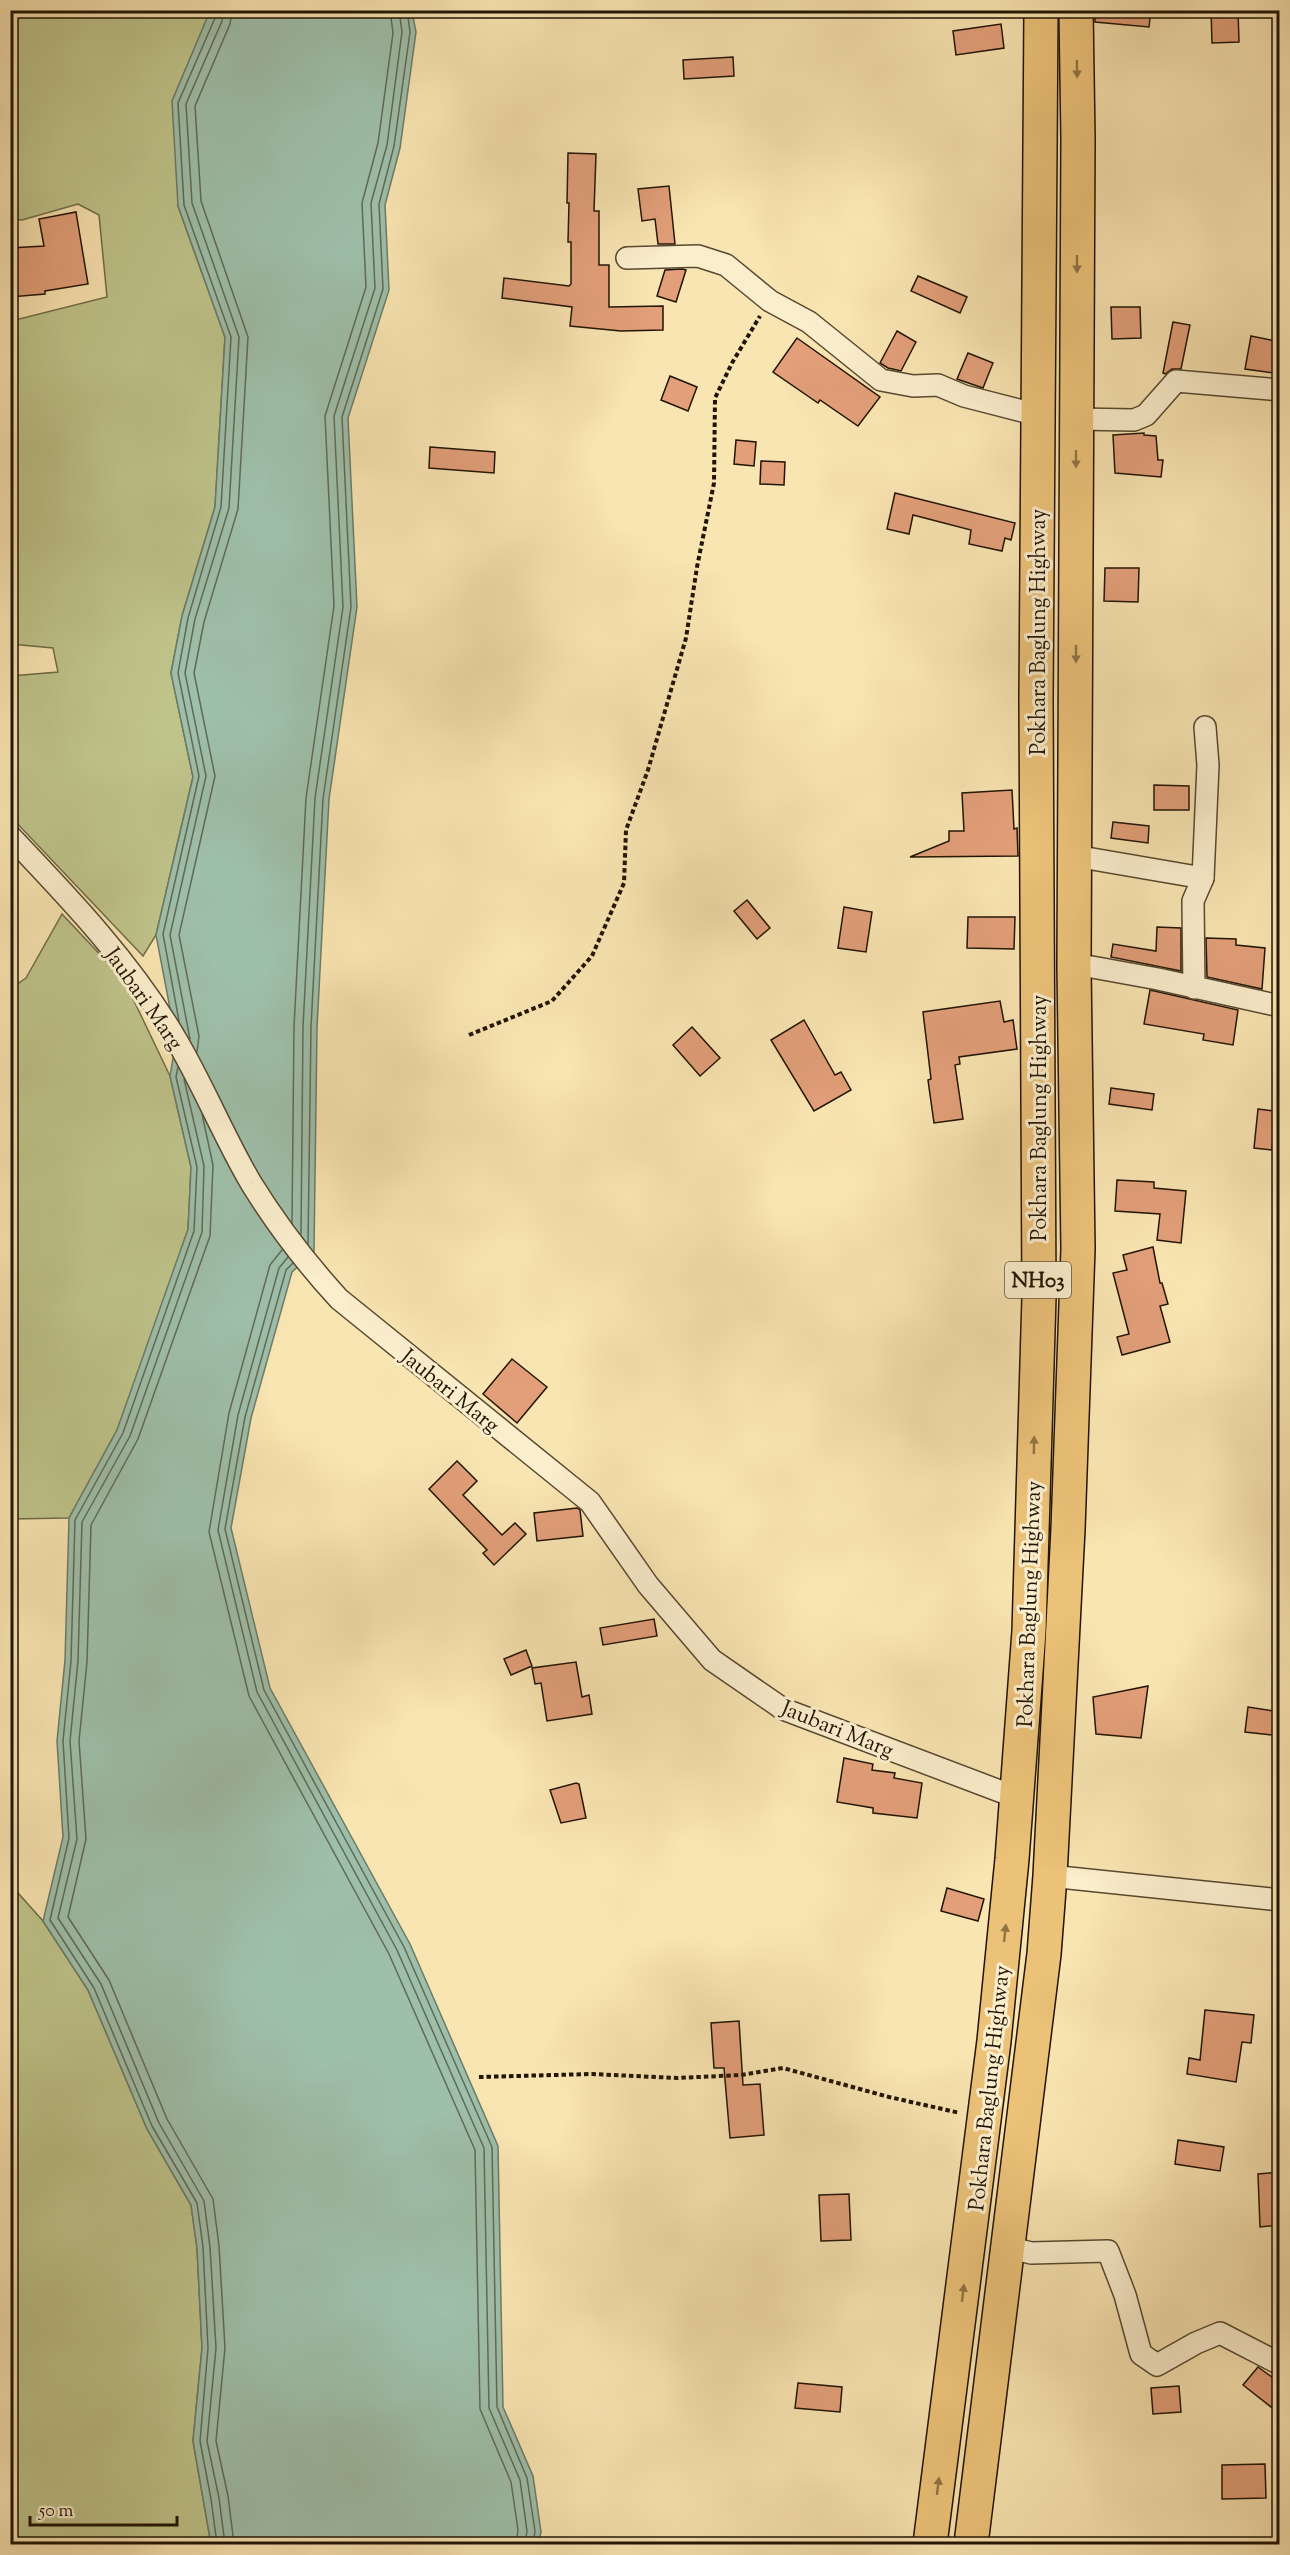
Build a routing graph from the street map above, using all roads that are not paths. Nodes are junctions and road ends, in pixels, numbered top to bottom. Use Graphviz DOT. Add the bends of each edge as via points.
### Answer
graph roads {
  1 [pos="1041,10"];
  2 [pos="1076,10"];
  3 [pos="627,258"];
  4 [pos="1280,390"];
  5 [pos="1038,415"];
  6 [pos="1076,419"];
  7 [pos="1205,727"];
  8 [pos="10,836"];
  9 [pos="1075,856"];
  10 [pos="1203,878"];
  11 [pos="1074,967"];
  12 [pos="1194,988"];
  13 [pos="1280,1006"];
  14 [pos="1018,1798"];
  15 [pos="1050,1876"];
  16 [pos="1280,1900"];
  17 [pos="1008,2247"];
  18 [pos="1280,2364"];
  19 [pos="930,2544"];
  20 [pos="971,2544"];
  1 -- 5 [label="highway, Pokhara Baglung Highway / NH03"];
  2 -- 6 [label="highway, Pokhara Baglung Highway, one-way"];
  3 -- 5 [label="street" via="698,256 726,264 770,301 809,322 881,380 913,386 938,385 964,396"];
  4 -- 6 [label="street" via="1176,381 1146,415 1134,420"];
  14 -- 5 [label="highway, Pokhara Baglung Highway / NH03, one-way" via="1029,1631 1039,1297"];
  6 -- 9 [label="highway, Pokhara Baglung Highway, one-way"];
  7 -- 10 [label="street" via="1208,765"];
  8 -- 14 [label="street, Jaubari Marg" via="87,917 138,983 176,1040 251,1182 304,1261 339,1299 590,1502 648,1586 712,1660 783,1708"];
  9 -- 10 [label="street"];
  9 -- 11 [label="highway, Pokhara Baglung Highway"];
  10 -- 12 [label="street" via="1193,901"];
  11 -- 12 [label="street" via="1103,969"];
  11 -- 15 [label="highway, Pokhara Baglung Highway" via="1078,1261"];
  12 -- 13 [label="street"];
  19 -- 14 [label="highway, Pokhara Baglung Highway / NH03, one-way" via="985,2116"];
  15 -- 16 [label="street"];
  15 -- 17 [label="highway, Pokhara Baglung Highway"];
  17 -- 18 [label="street" via="1031,2253 1108,2251 1141,2354 1157,2365 1220,2333"];
  17 -- 20 [label="highway, Pokhara Baglung Highway"];
}
